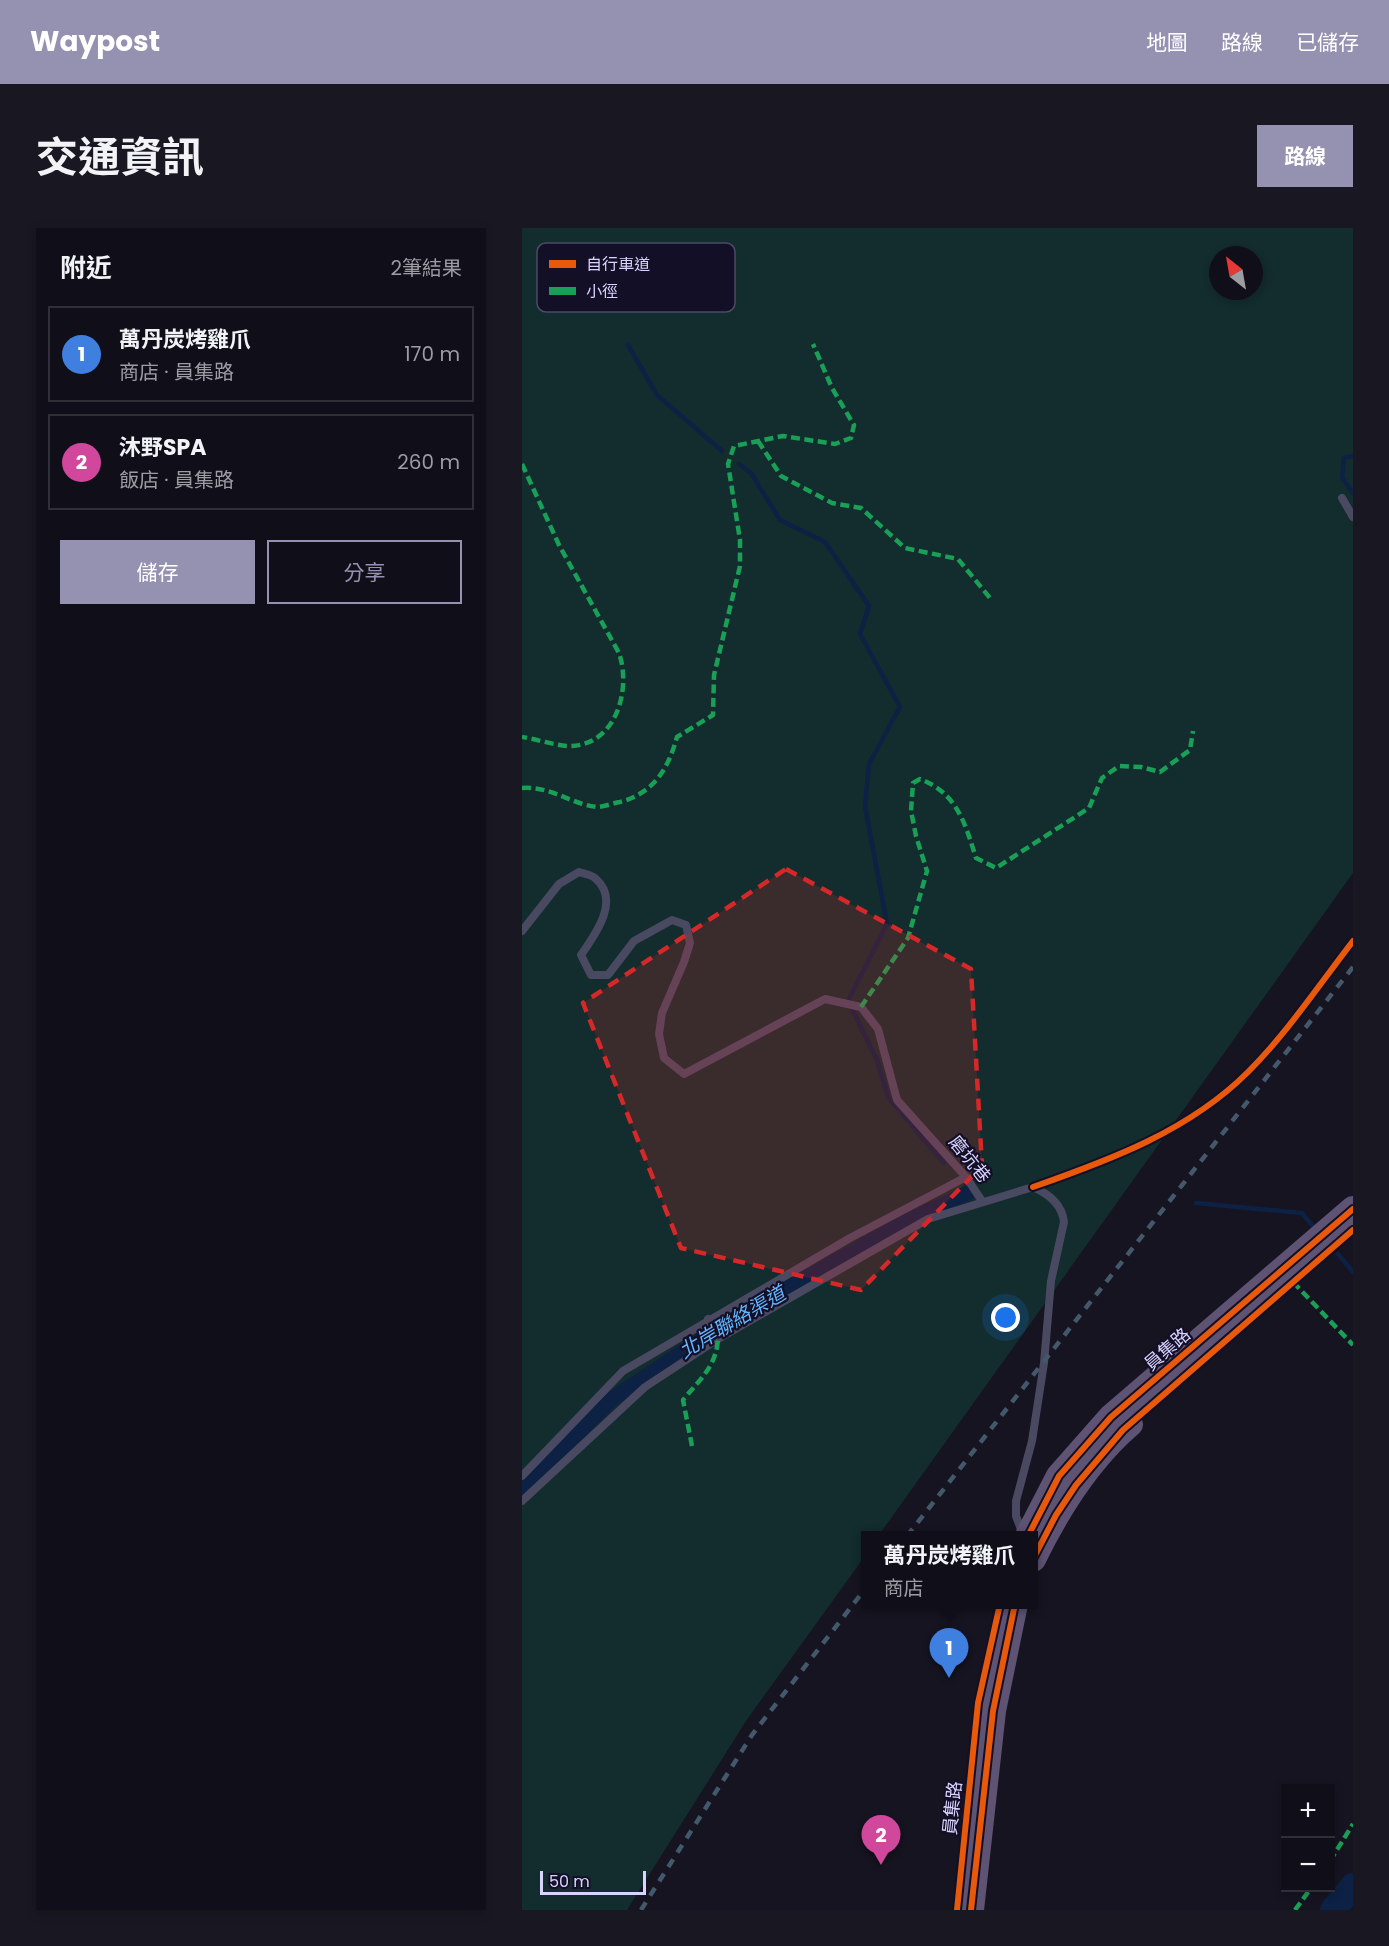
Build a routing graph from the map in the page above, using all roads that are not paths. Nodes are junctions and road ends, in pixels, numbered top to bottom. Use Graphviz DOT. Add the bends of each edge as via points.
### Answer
graph roads {
  1 [pos="1342,498"];
  2 [pos="1353,517"];
  3 [pos="522,932"];
  4 [pos="966,1177"];
  5 [pos="982,1201"];
  6 [pos="1353,1209"];
  7 [pos="1353,1230"];
  8 [pos="708,1319"];
  9 [pos="718,1339"];
  10 [pos="522,1476"];
  11 [pos="522,1501"];
  12 [pos="1021,1531"];
  13 [pos="1031,1531"];
  14 [pos="1038,1549"];
  15 [pos="999,1609"];
  16 [pos="1014,1609"];
  17 [pos="957,1910"];
  18 [pos="971,1910"];
  1 -- 2 [label="lane"];
  3 -- 4 [label="lane, 磨坑巷" via="559,884 579,872 596,878 605,893 605,915 581,956 591,975 608,975 634,941 652,929 672,920 686,925 690,943 662,1013 659,1034 664,1058 684,1074 825,999 860,1006 878,1029 897,1101"];
  4 -- 5 [label="lane, 磨坑巷"];
  4 -- 8 [label="lane"];
  5 -- 9 [label="lane" via="928,1219"];
  5 -- 12 [label="lane, 磨坑巷" via="1033,1187 1052,1198 1064,1222 1051,1281 1032,1441 1016,1501"];
  6 -- 13 [label="main road, 員集路" via="1111,1417 1059,1476"];
  7 -- 14 [label="main road, 員集路" via="1123,1430 1076,1485"];
  8 -- 9 [label="lane"];
  8 -- 10 [label="lane" via="623,1371"];
  9 -- 11 [label="lane" via="645,1387"];
  15 -- 17 [label="main road, 員集路" via="978,1703"];
  16 -- 18 [label="main road, 員集路" via="993,1711"];
}
